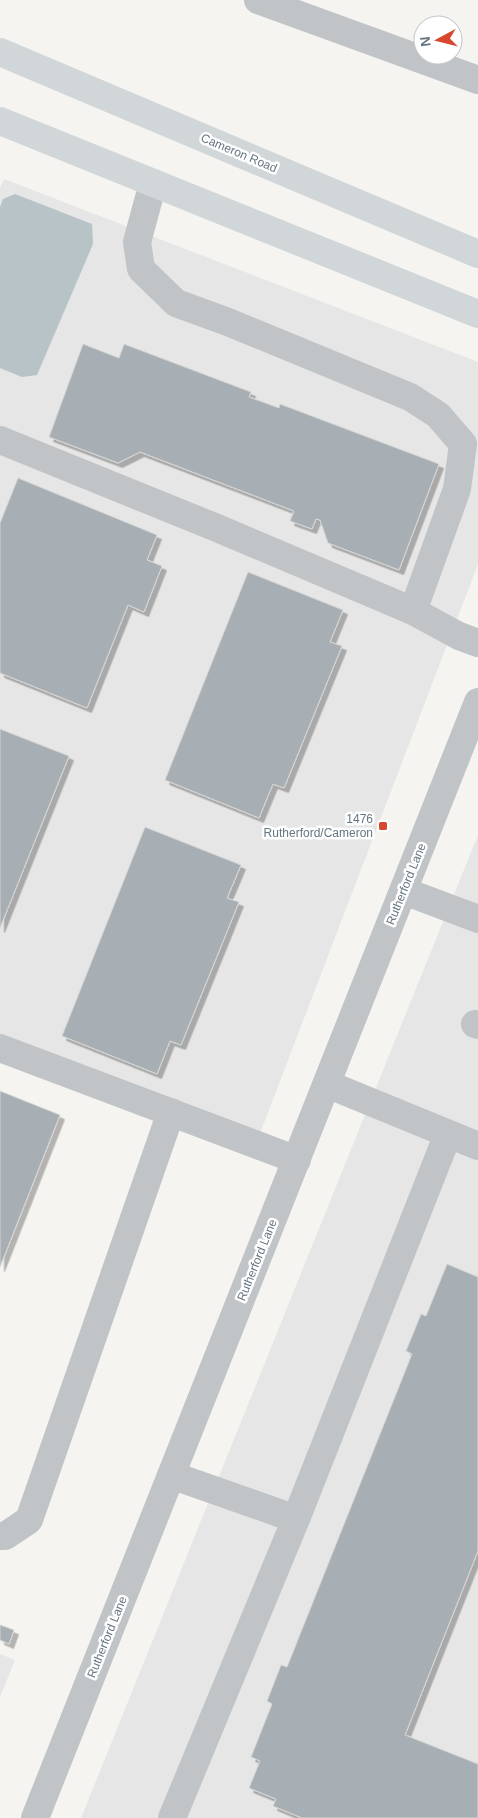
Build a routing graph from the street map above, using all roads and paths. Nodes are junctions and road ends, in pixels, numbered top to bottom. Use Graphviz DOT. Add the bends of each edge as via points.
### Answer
graph roads {
  1 [pos="258,0"];
  2 [pos="0,52"];
  3 [pos="478,80"];
  4 [pos="0,121"];
  5 [pos="153,183"];
  6 [pos="478,254"];
  7 [pos="478,314"];
  8 [pos="0,440"];
  9 [pos="413,611"];
  10 [pos="478,643"];
  11 [pos="478,702"];
  12 [pos="404,890"];
  13 [pos="478,919"];
  14 [pos="0,1048"];
  15 [pos="327,1084"];
  16 [pos="171,1112"];
  17 [pos="448,1134"];
  18 [pos="478,1146"];
  19 [pos="297,1160"];
  20 [pos="172,1475"];
  21 [pos="296,1520"];
  22 [pos="0,1536"];
  23 [pos="35,1818"];
  24 [pos="172,1818"];
  1 -- 3 [label="street"];
  2 -- 6 [label="main road, Cameron Road"];
  4 -- 5 [label="main road"];
  5 -- 7 [label="main road"];
  5 -- 9 [label="street" via="137,242 141,269 176,303 410,398 438,415 463,444 457,489"];
  8 -- 9 [label="street"];
  9 -- 10 [label="street"];
  11 -- 12 [label="street, Rutherford Lane"];
  12 -- 13 [label="street"];
  12 -- 15 [label="street, Rutherford Lane"];
  14 -- 16 [label="street"];
  15 -- 17 [label="street"];
  15 -- 19 [label="street, Rutherford Lane"];
  16 -- 19 [label="street"];
  16 -- 22 [label="street" via="29,1520"];
  17 -- 18 [label="street"];
  17 -- 21 [label="street"];
  19 -- 20 [label="street, Rutherford Lane"];
  20 -- 21 [label="street"];
  20 -- 23 [label="street, Rutherford Lane"];
  21 -- 24 [label="street"];
}
